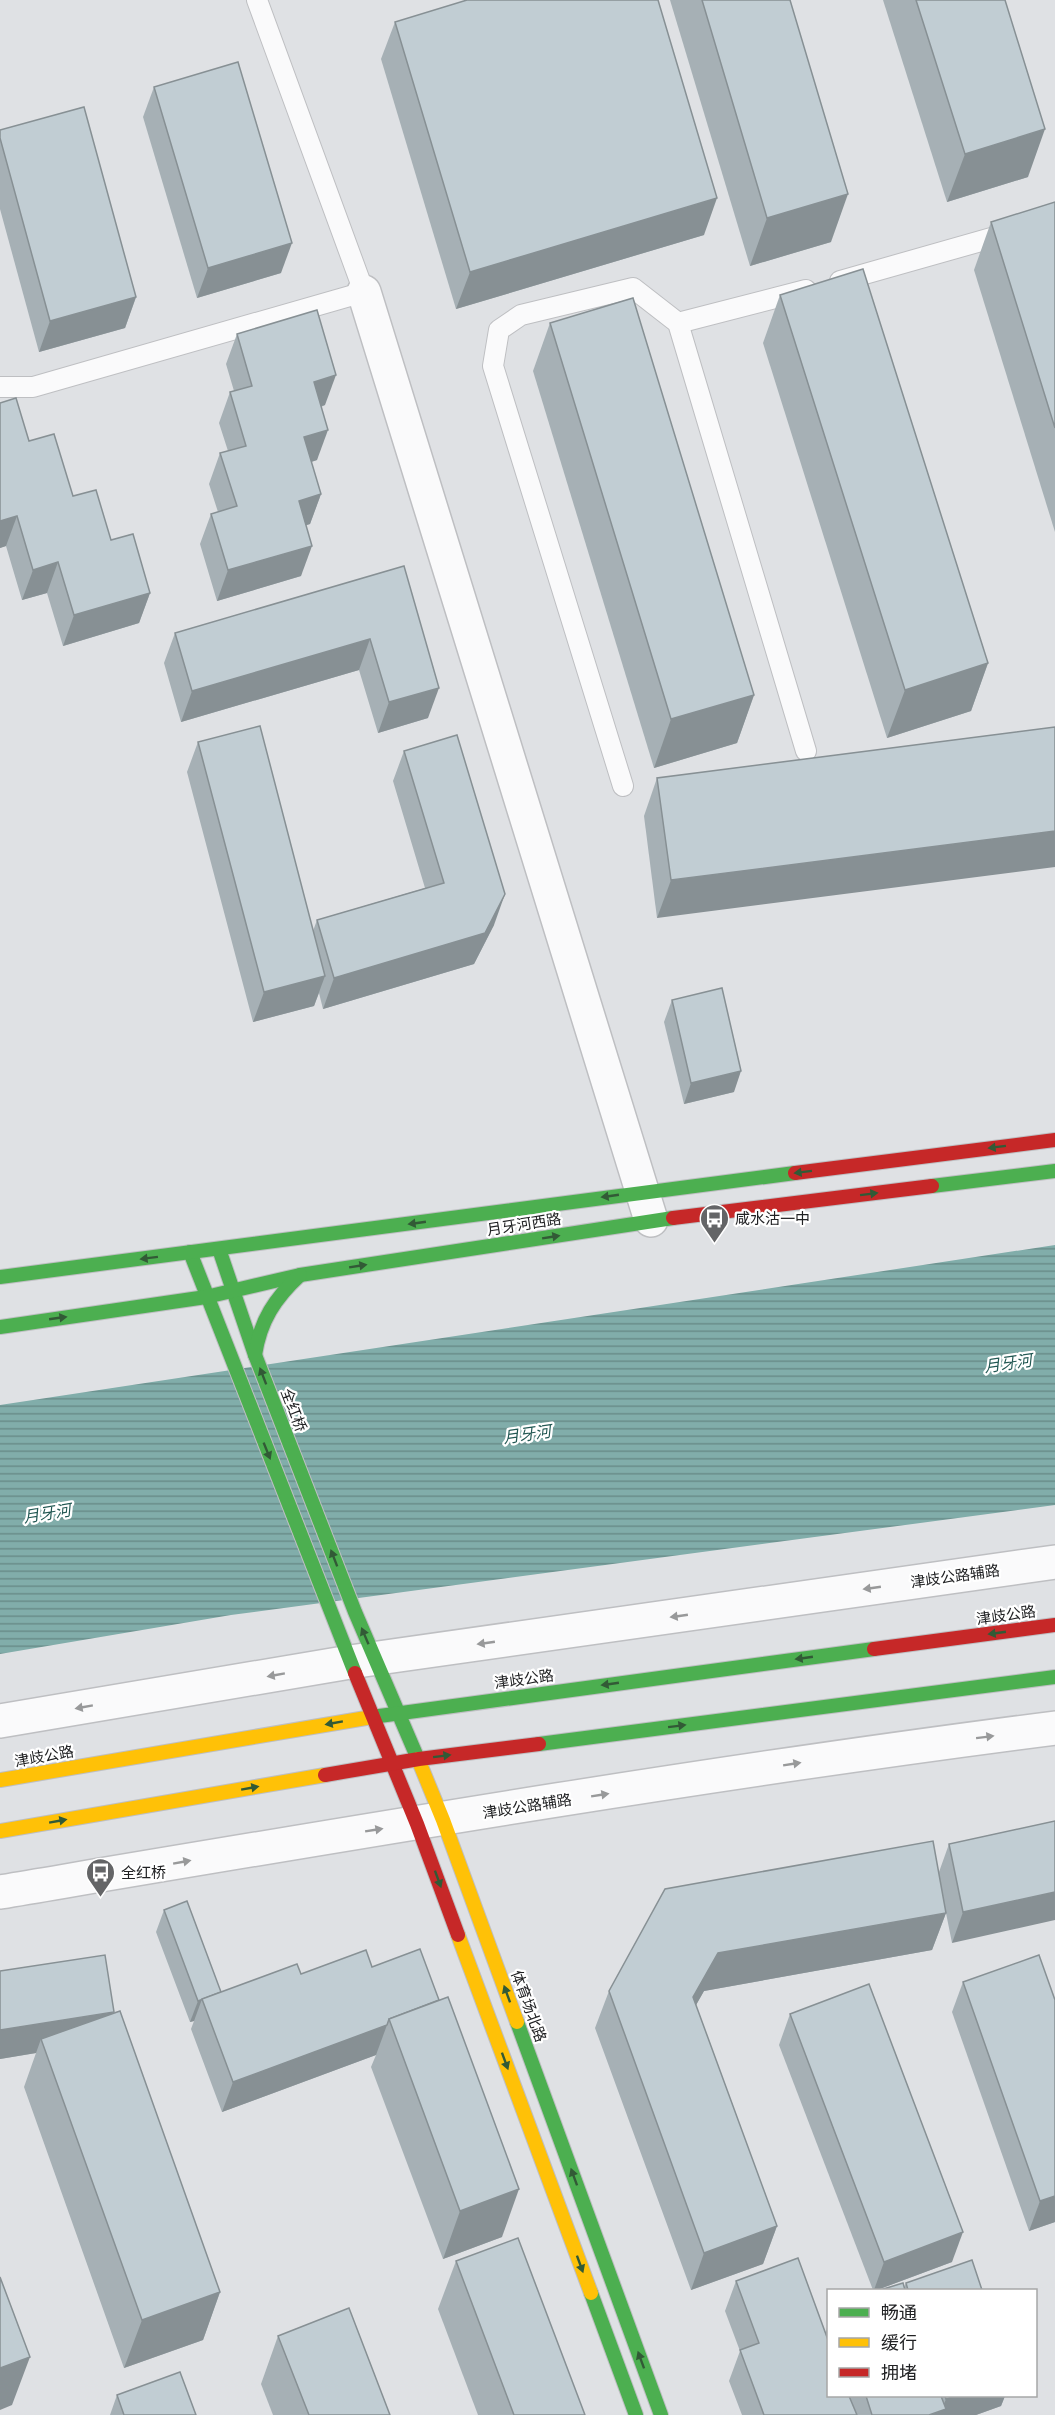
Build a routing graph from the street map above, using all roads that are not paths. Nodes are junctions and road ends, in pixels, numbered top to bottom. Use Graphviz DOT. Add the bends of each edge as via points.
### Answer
graph roads {
  1 [pos="256,0"];
  2 [pos="1055,220"];
  3 [pos="364,291"];
  4 [pos="678,323"];
  5 [pos="0,387"];
  6 [pos="806,751"];
  7 [pos="623,786"];
  8 [pos="1055,1140"];
  9 [pos="1055,1171"];
  10 [pos="647,1207"];
  11 [pos="291,1240"];
  12 [pos="219,1249"];
  13 [pos="190,1252"];
  14 [pos="255,1259"];
  15 [pos="244,1271"];
  16 [pos="300,1275"];
  17 [pos="0,1277"];
  18 [pos="232,1291"];
  19 [pos="206,1297"];
  20 [pos="0,1327"];
  21 [pos="255,1355"];
  22 [pos="230,1358"];
  23 [pos="1055,1562"];
  24 [pos="355,1612"];
  25 [pos="1055,1625"];
  26 [pos="362,1661"];
  27 [pos="1055,1677"];
  28 [pos="399,1712"];
  29 [pos="373,1716"];
  30 [pos="0,1721"];
  31 [pos="1055,1728"];
  32 [pos="419,1759"];
  33 [pos="392,1764"];
  34 [pos="0,1780"];
  35 [pos="430,1822"];
  36 [pos="0,1831"];
  37 [pos="0,1892"];
  38 [pos="636,2415"];
  39 [pos="661,2415"];
  1 -- 3 [label="lane"];
  2 -- 4 [label="lane"];
  3 -- 5 [label="lane" via="33,387"];
  3 -- 10 [label="street"];
  4 -- 6 [label="lane"];
  4 -- 7 [label="lane" via="633,288 521,315 499,330 494,366"];
  8 -- 10 [label="street, 月牙河西路, one-way"];
  10 -- 9 [label="street, 月牙河西路, one-way"];
  10 -- 11 [label="street, 月牙河西路, one-way"];
  16 -- 10 [label="street, 月牙河西路, one-way"];
  11 -- 12 [label="street, 月牙河西路"];
  11 -- 14 [label="street"];
  12 -- 13 [label="street, 月牙河西路"];
  12 -- 18 [label="street, 全红桥"];
  13 -- 17 [label="street, 月牙河西路, one-way"];
  13 -- 19 [label="street"];
  15 -- 18 [label="street"];
  16 -- 18 [label="street, 月牙河西路"];
  16 -- 21 [label="street" via="271,1305 257,1334"];
  18 -- 19 [label="street, 月牙河西路"];
  18 -- 21 [label="street, 全红桥"];
  18 -- 22 [label="street" via="226,1329"];
  20 -- 19 [label="street, 月牙河西路, one-way"];
  19 -- 22 [label="street"];
  24 -- 21 [label="street, 全红桥, one-way"];
  22 -- 26 [label="street, 体育场北路, one-way" via="331,1614"];
  23 -- 26 [label="street, 津歧公路辅路, one-way"];
  26 -- 24 [label="street, 体育场北路, one-way"];
  25 -- 28 [label="street, 津歧公路, one-way"];
  26 -- 28 [label="street, 体育场北路"];
  26 -- 29 [label="street, 体育场北路"];
  26 -- 30 [label="street, 津歧公路辅路, one-way"];
  32 -- 27 [label="street, one-way"];
  28 -- 29 [label="street, 津歧公路"];
  28 -- 32 [label="street, 体育场北路"];
  29 -- 33 [label="street, 体育场北路"];
  29 -- 34 [label="street, 津歧公路, one-way"];
  35 -- 31 [label="street, 津歧公路辅路, one-way" via="864,1753"];
  32 -- 33 [label="street"];
  32 -- 35 [label="street, 体育场北路"];
  33 -- 35 [label="street, 体育场北路"];
  36 -- 33 [label="street, one-way"];
  37 -- 35 [label="street, 津歧公路辅路, one-way"];
  35 -- 38 [label="street, 体育场北路, one-way"];
  39 -- 35 [label="street, 体育场北路, one-way"];
}
